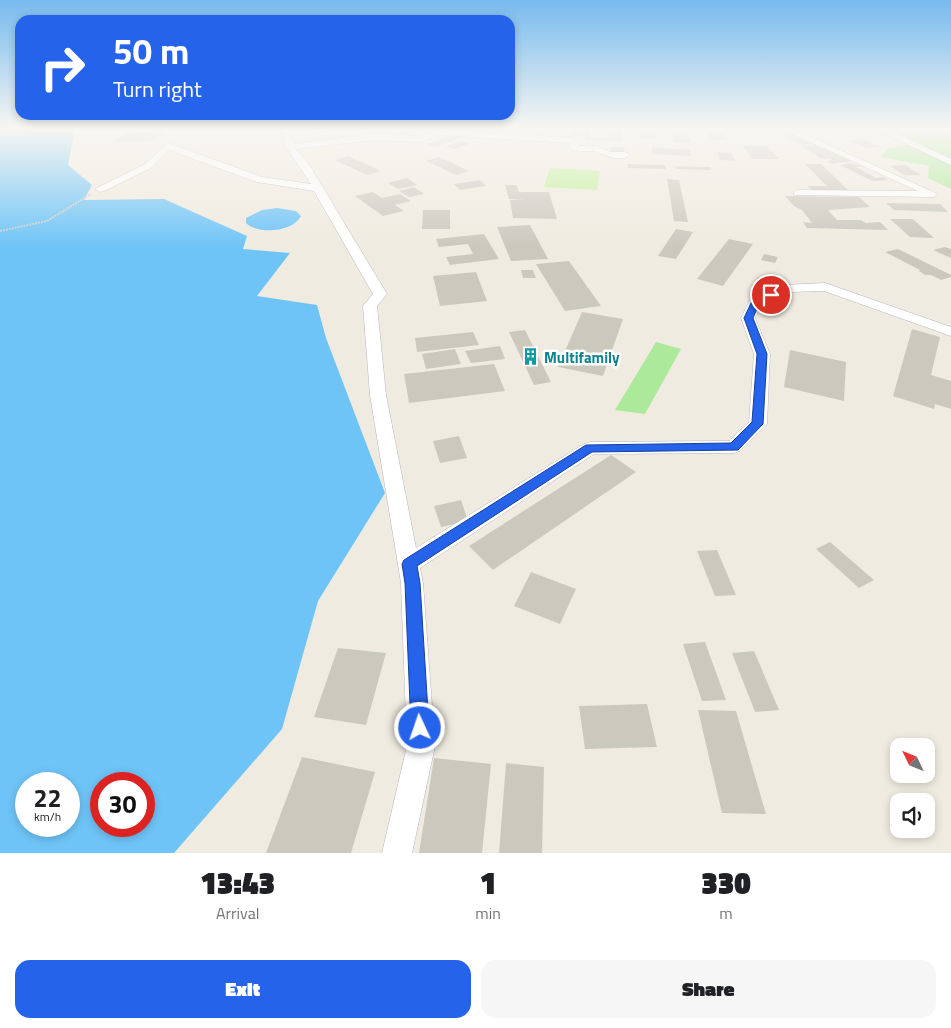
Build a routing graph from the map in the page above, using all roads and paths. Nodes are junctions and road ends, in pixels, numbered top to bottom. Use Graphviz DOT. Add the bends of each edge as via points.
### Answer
graph roads {
  1 [pos="144,168"];
  2 [pos="227,168"];
  3 [pos="306,168"];
  4 [pos="874,168"];
  5 [pos="317,188"];
  6 [pos="100,189"];
  7 [pos="798,193"];
  8 [pos="0,231"];
  9 [pos="951,332"];
  10 [pos="409,564"];
  11 [pos="397,853"];
  1 -- 6 [label="street"];
  2 -- 5 [label="street" via="260,180"];
  3 -- 5 [label="street"];
  4 -- 7 [label="street" via="933,194"];
  5 -- 10 [label="street" via="380,294 370,306 378,394"];
  6 -- 8 [label="path" via="47,221"];
  9 -- 10 [label="street" via="825,288 788,288 755,302 748,318 762,354 758,424 734,447 590,448"];
  10 -- 11 [label="street" via="421,746"];
}
